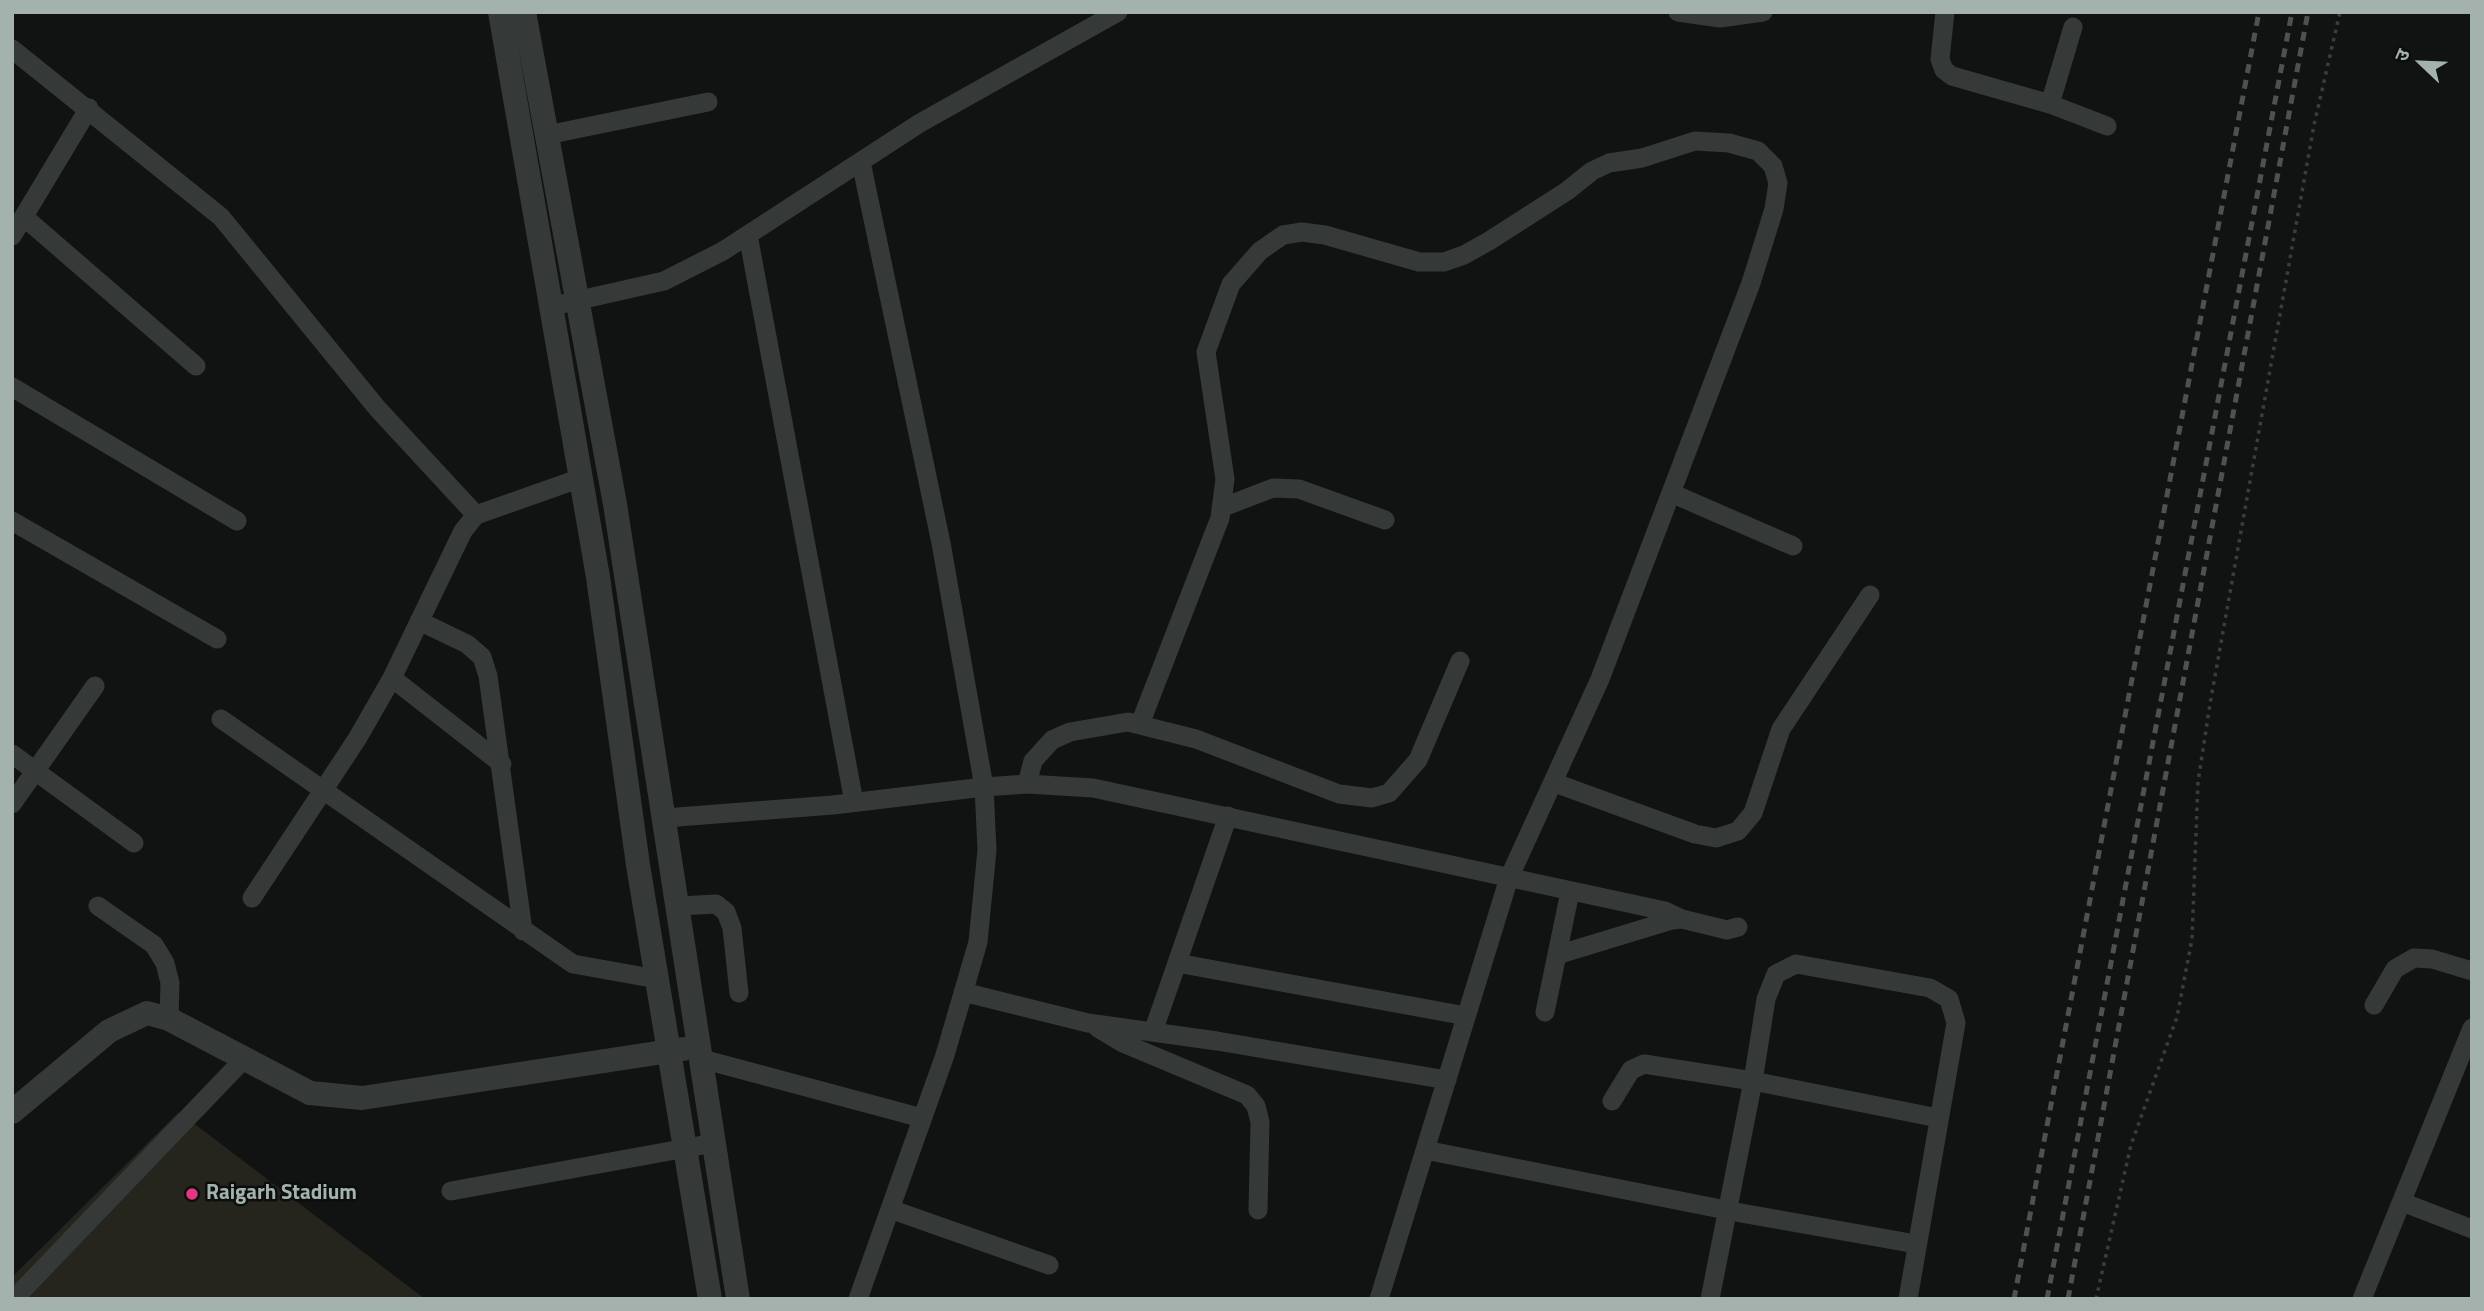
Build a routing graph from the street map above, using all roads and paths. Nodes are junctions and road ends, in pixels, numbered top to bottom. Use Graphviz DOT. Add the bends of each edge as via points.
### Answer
graph roads {
  1 [pos="500,12"];
  2 [pos="524,12"];
  3 [pos="1118,12"];
  4 [pos="1678,12"];
  5 [pos="1763,12"];
  6 [pos="1945,12"];
  7 [pos="2340,12"];
  8 [pos="2073,27"];
  9 [pos="12,49"];
  10 [pos="522,62"];
  11 [pos="708,102"];
  12 [pos="2050,104"];
  13 [pos="89,108"];
  14 [pos="2107,126"];
  15 [pos="547,135"];
  16 [pos="861,162"];
  17 [pos="24,217"];
  18 [pos="748,235"];
  19 [pos="12,236"];
  20 [pos="578,301"];
  21 [pos="553,306"];
  22 [pos="196,366"];
  23 [pos="12,387"];
  24 [pos="581,478"];
  25 [pos="1671,493"];
  26 [pos="1221,508"];
  27 [pos="476,515"];
  28 [pos="1385,520"];
  29 [pos="12,521"];
  30 [pos="237,521"];
  31 [pos="1793,546"];
  32 [pos="1870,594"];
  33 [pos="419,621"];
  34 [pos="217,639"];
  35 [pos="1460,661"];
  36 [pos="392,678"];
  37 [pos="95,686"];
  38 [pos="221,719"];
  39 [pos="1140,724"];
  40 [pos="12,754"];
  41 [pos="502,764"];
  42 [pos="35,771"];
  43 [pos="1555,783"];
  44 [pos="1027,784"];
  45 [pos="984,787"];
  46 [pos="326,789"];
  47 [pos="854,802"];
  48 [pos="12,804"];
  49 [pos="1228,816"];
  50 [pos="664,818"];
  51 [pos="134,843"];
  52 [pos="1509,878"];
  53 [pos="1570,892"];
  54 [pos="253,898"];
  55 [pos="98,906"];
  56 [pos="679,906"];
  57 [pos="1682,919"];
  58 [pos="1738,927"];
  59 [pos="523,931"];
  60 [pos="1557,955"];
  61 [pos="1177,963"];
  62 [pos="2472,971"];
  63 [pos="657,979"];
  64 [pos="963,992"];
  65 [pos="739,993"];
  66 [pos="2374,1005"];
  67 [pos="1545,1012"];
  68 [pos="1466,1016"];
  69 [pos="169,1019"];
  70 [pos="1088,1023"];
  71 [pos="2472,1028"];
  72 [pos="1153,1032"];
  73 [pos="668,1051"];
  74 [pos="701,1053"];
  75 [pos="244,1059"];
  76 [pos="1447,1080"];
  77 [pos="1753,1081"];
  78 [pos="1612,1101"];
  79 [pos="12,1112"];
  80 [pos="922,1118"];
  81 [pos="1938,1118"];
  82 [pos="714,1143"];
  83 [pos="685,1150"];
  84 [pos="1425,1150"];
  85 [pos="451,1191"];
  86 [pos="2402,1202"];
  87 [pos="890,1209"];
  88 [pos="1258,1210"];
  89 [pos="1727,1211"];
  90 [pos="2472,1229"];
  91 [pos="1916,1244"];
  92 [pos="1049,1265"];
  93 [pos="14,1299"];
  94 [pos="710,1299"];
  95 [pos="738,1299"];
  96 [pos="858,1299"];
  97 [pos="1379,1299"];
  98 [pos="1710,1299"];
  99 [pos="1908,1299"];
  100 [pos="2096,1299"];
  101 [pos="2362,1299"];
  1 -- 10 [label="street"];
  2 -- 10 [label="street"];
  3 -- 16 [label="street" via="920,123"];
  4 -- 5 [label="street" via="1720,18"];
  6 -- 12 [label="street" via="1940,59 1944,70"];
  7 -- 100 [label="path" via="2314,125 2208,717 2198,782 2192,939 2177,1017 2131,1145"];
  8 -- 12 [label="street"];
  9 -- 13 [label="street"];
  10 -- 15 [label="street"];
  10 -- 21 [label="street"];
  11 -- 15 [label="street"];
  12 -- 14 [label="street"];
  13 -- 17 [label="street"];
  13 -- 27 [label="street" via="221,217 377,408"];
  15 -- 20 [label="street"];
  16 -- 18 [label="street"];
  16 -- 45 [label="street" via="941,543"];
  17 -- 19 [label="street"];
  17 -- 22 [label="street"];
  18 -- 20 [label="street" via="664,281"];
  18 -- 47 [label="street"];
  20 -- 21 [label="street"];
  20 -- 50 [label="street"];
  21 -- 24 [label="street"];
  23 -- 30 [label="street"];
  24 -- 27 [label="street"];
  24 -- 63 [label="street"];
  25 -- 26 [label="street" via="1751,283 1774,209 1778,183 1773,166 1758,151 1729,143 1695,141 1609,163 1489,241 1444,262 1419,262 1303,232 1283,235 1260,251 1231,284 1206,352 1225,478"];
  25 -- 31 [label="street"];
  25 -- 43 [label="street"];
  26 -- 28 [label="street" via="1273,488 1299,489"];
  26 -- 39 [label="street"];
  27 -- 33 [label="street" via="455,545"];
  29 -- 34 [label="street"];
  32 -- 43 [label="street" via="1781,729 1753,813 1738,831 1716,838 1695,834"];
  33 -- 36 [label="street"];
  33 -- 41 [label="street" via="467,644 482,657"];
  35 -- 39 [label="street" via="1418,760 1390,793 1372,798 1339,794 1196,739"];
  36 -- 41 [label="street"];
  36 -- 46 [label="street"];
  37 -- 42 [label="street"];
  38 -- 46 [label="street"];
  39 -- 44 [label="street" via="1081,730 1052,740 1034,761"];
  40 -- 42 [label="street"];
  41 -- 59 [label="street"];
  42 -- 48 [label="street"];
  42 -- 51 [label="street"];
  43 -- 52 [label="street"];
  44 -- 45 [label="street"];
  44 -- 49 [label="street" via="1123,792"];
  45 -- 47 [label="street"];
  45 -- 64 [label="street" via="987,850 978,942"];
  46 -- 54 [label="street"];
  46 -- 59 [label="street"];
  47 -- 50 [label="street"];
  49 -- 52 [label="street"];
  49 -- 61 [label="street"];
  50 -- 56 [label="street"];
  52 -- 53 [label="street"];
  52 -- 68 [label="street"];
  53 -- 57 [label="street" via="1665,911"];
  53 -- 60 [label="street"];
  55 -- 69 [label="street" via="154,945 170,984"];
  56 -- 65 [label="street" via="716,904 726,912"];
  56 -- 74 [label="street"];
  57 -- 58 [label="street" via="1727,930"];
  57 -- 60 [label="street"];
  59 -- 63 [label="street" via="573,964"];
  60 -- 67 [label="street"];
  61 -- 68 [label="street"];
  61 -- 72 [label="street"];
  62 -- 66 [label="street" via="2414,958 2395,969"];
  63 -- 73 [label="street"];
  64 -- 70 [label="street"];
  64 -- 80 [label="street"];
  68 -- 76 [label="street"];
  69 -- 75 [label="street"];
  69 -- 79 [label="street" via="146,1013 109,1031"];
  70 -- 72 [label="street"];
  70 -- 88 [label="street" via="1247,1095 1260,1122"];
  71 -- 86 [label="street"];
  72 -- 76 [label="street"];
  73 -- 74 [label="street"];
  73 -- 75 [label="street" via="362,1098 310,1093"];
  73 -- 83 [label="street"];
  74 -- 80 [label="street"];
  74 -- 82 [label="street"];
  75 -- 93 [label="street"];
  76 -- 84 [label="street"];
  77 -- 78 [label="street" via="1644,1064 1631,1070"];
  77 -- 81 [label="street"];
  77 -- 81 [label="street" via="1766,999 1776,974 1783,968 1811,964 1930,988 1948,999 1956,1023"];
  77 -- 89 [label="street"];
  80 -- 87 [label="street"];
  81 -- 91 [label="street"];
  82 -- 83 [label="street"];
  82 -- 95 [label="street"];
  83 -- 85 [label="street"];
  83 -- 94 [label="street"];
  84 -- 89 [label="street"];
  84 -- 97 [label="street"];
  86 -- 90 [label="street"];
  86 -- 101 [label="street"];
  87 -- 92 [label="street"];
  87 -- 96 [label="street"];
  89 -- 91 [label="street"];
  89 -- 98 [label="street"];
  91 -- 99 [label="street"];
}
